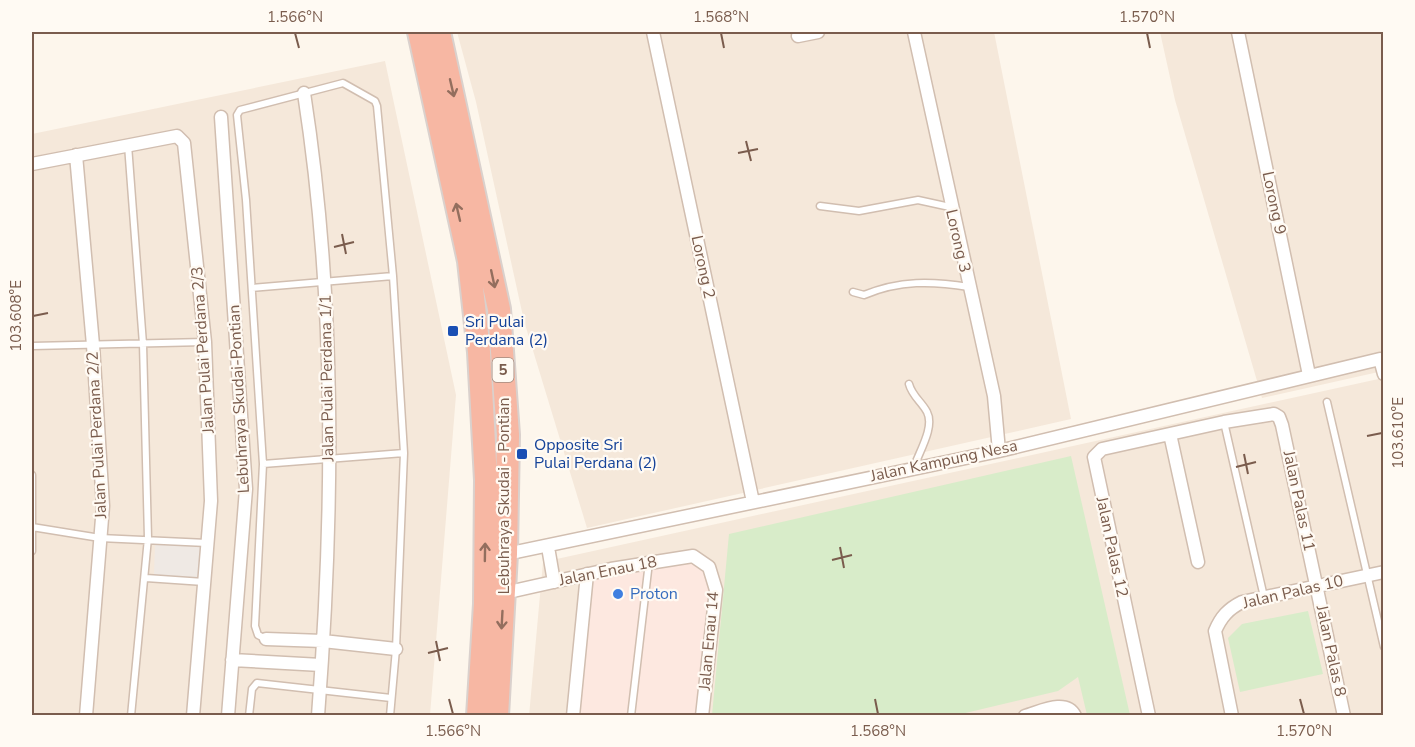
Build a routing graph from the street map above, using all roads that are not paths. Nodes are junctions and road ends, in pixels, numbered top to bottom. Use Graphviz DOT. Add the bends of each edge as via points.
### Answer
graph roads {
  1 [pos="419,32"];
  2 [pos="439,32"];
  3 [pos="653,32"];
  4 [pos="818,32"];
  5 [pos="914,32"];
  6 [pos="1238,32"];
  7 [pos="798,36"];
  8 [pos="304,93"];
  9 [pos="221,117"];
  10 [pos="128,145"];
  11 [pos="76,155"];
  12 [pos="32,164"];
  13 [pos="820,206"];
  14 [pos="950,207"];
  15 [pos="393,276"];
  16 [pos="325,281"];
  17 [pos="969,287"];
  18 [pos="252,288"];
  19 [pos="853,292"];
  20 [pos="204,342"];
  21 [pos="143,344"];
  22 [pos="93,345"];
  23 [pos="32,346"];
  24 [pos="1382,358"];
  25 [pos="1383,374"];
  26 [pos="1309,375"];
  27 [pos="909,384"];
  28 [pos="1327,402"];
  29 [pos="1279,417"];
  30 [pos="1224,422"];
  31 [pos="1170,434"];
  32 [pos="999,450"];
  33 [pos="404,453"];
  34 [pos="330,459"];
  35 [pos="263,464"];
  36 [pos="914,466"];
  37 [pos="32,476"];
  38 [pos="753,502"];
  39 [pos="33,527"];
  40 [pos="100,538"];
  41 [pos="148,538"];
  42 [pos="208,543"];
  43 [pos="548,548"];
  44 [pos="32,551"];
  45 [pos="506,554"];
  46 [pos="649,562"];
  47 [pos="1198,562"];
  48 [pos="709,567"];
  49 [pos="1383,572"];
  50 [pos="587,574"];
  51 [pos="1367,576"];
  52 [pos="146,578"];
  53 [pos="205,582"];
  54 [pos="554,582"];
  55 [pos="1317,586"];
  56 [pos="504,593"];
  57 [pos="1264,597"];
  58 [pos="266,639"];
  59 [pos="323,641"];
  60 [pos="1383,647"];
  61 [pos="396,649"];
  62 [pos="232,660"];
  63 [pos="321,665"];
  64 [pos="320,690"];
  65 [pos="391,698"];
  66 [pos="86,716"];
  67 [pos="131,716"];
  68 [pos="193,716"];
  69 [pos="228,716"];
  70 [pos="249,716"];
  71 [pos="318,716"];
  72 [pos="390,716"];
  73 [pos="478,716"];
  74 [pos="497,716"];
  75 [pos="573,716"];
  76 [pos="631,716"];
  77 [pos="702,716"];
  78 [pos="1025,716"];
  79 [pos="1075,716"];
  80 [pos="1149,716"];
  81 [pos="1232,716"];
  82 [pos="1344,716"];
  73 -- 1 [label="highway, Lebuhraya Skudai - Pontian / 5, one-way" via="485,604 486,480 479,352 469,261"];
  2 -- 45 [label="highway, Lebuhraya Skudai - Pontian / 5, one-way" via="500,309 508,435"];
  3 -- 38 [label="street, Lorong 2"];
  4 -- 7 [label="street"];
  5 -- 14 [label="street, Lorong 3"];
  6 -- 26 [label="street, Lorong 9"];
  8 -- 15 [label="lane" via="343,83 375,100"];
  8 -- 16 [label="street, Jalan Pulai Perdana 1/1"];
  8 -- 18 [label="lane" via="238,111"];
  9 -- 62 [label="street, Lebuhraya Skudai-Pontian" via="246,489"];
  10 -- 11 [label="street, Jalan Pulai Perdana 2/3"];
  10 -- 20 [label="street, Jalan Pulai Perdana 2/3" via="177,136 184,143"];
  10 -- 21 [label="lane"];
  11 -- 12 [label="street, Jalan Pulai Perdana 2/3"];
  11 -- 22 [label="street, Jalan Pulai Perdana 2/2"];
  13 -- 14 [label="lane" via="859,211 918,200"];
  14 -- 17 [label="street, Lorong 3"];
  15 -- 16 [label="lane"];
  15 -- 33 [label="lane"];
  16 -- 18 [label="lane"];
  16 -- 34 [label="street, Jalan Pulai Perdana 1/1"];
  17 -- 19 [label="lane" via="923,281 864,295"];
  17 -- 32 [label="street, Lorong 3" via="994,396"];
  18 -- 35 [label="lane"];
  20 -- 21 [label="lane"];
  20 -- 42 [label="street, Jalan Pulai Perdana 2/3" via="211,501"];
  21 -- 22 [label="lane"];
  21 -- 41 [label="lane"];
  22 -- 23 [label="lane"];
  22 -- 40 [label="street, Jalan Pulai Perdana 2/2" via="103,506"];
  24 -- 25 [label="street"];
  24 -- 26 [label="street, Jalan Kampung Nesa"];
  26 -- 32 [label="street, Jalan Kampung Nesa"];
  27 -- 36 [label="lane" via="930,422"];
  28 -- 51 [label="lane"];
  29 -- 30 [label="street, Jalan Palas 12" via="1266,415"];
  29 -- 55 [label="street, Jalan Palas 11"];
  30 -- 31 [label="street, Jalan Palas 12"];
  30 -- 57 [label="lane"];
  31 -- 47 [label="street"];
  31 -- 80 [label="street, Jalan Palas 12" via="1102,449 1094,457"];
  32 -- 36 [label="street, Jalan Kampung Nesa"];
  33 -- 34 [label="lane"];
  33 -- 61 [label="lane"];
  34 -- 35 [label="lane"];
  34 -- 59 [label="street, Jalan Pulai Perdana 1/1"];
  35 -- 58 [label="lane" via="255,626 258,635"];
  36 -- 38 [label="street, Jalan Kampung Nesa"];
  37 -- 39 [label="lane"];
  38 -- 43 [label="street, Jalan Kampung Nesa"];
  39 -- 40 [label="lane"];
  39 -- 44 [label="lane"];
  40 -- 41 [label="lane"];
  40 -- 66 [label="street, Jalan Pulai Perdana 2/2"];
  41 -- 42 [label="lane"];
  41 -- 52 [label="lane"];
  42 -- 53 [label="street, Jalan Pulai Perdana 2/3"];
  43 -- 45 [label="street, Jalan Kampung Nesa"];
  43 -- 54 [label="street"];
  45 -- 56 [label="highway, Lebuhraya Skudai - Pontian / 5"];
  46 -- 48 [label="street, Jalan Enau 18" via="693,556"];
  46 -- 50 [label="street, Jalan Enau 18"];
  46 -- 76 [label="lane"];
  48 -- 77 [label="street, Jalan Enau 14" via="716,590"];
  49 -- 51 [label="street, Jalan Palas 10"];
  50 -- 54 [label="street, Jalan Enau 18"];
  50 -- 75 [label="street"];
  51 -- 55 [label="street, Jalan Palas 10"];
  51 -- 60 [label="lane"];
  52 -- 53 [label="lane"];
  52 -- 67 [label="lane"];
  53 -- 68 [label="street, Jalan Pulai Perdana 2/3"];
  54 -- 56 [label="street, Jalan Enau 18"];
  55 -- 57 [label="street, Jalan Palas 10"];
  55 -- 82 [label="street, Jalan Palas 8"];
  56 -- 74 [label="highway, Lebuhraya Skudai - Pontian / 5, one-way"];
  57 -- 81 [label="street, Jalan Palas 10" via="1230,608 1215,631"];
  58 -- 59 [label="street"];
  59 -- 61 [label="street"];
  59 -- 63 [label="street, Jalan Pulai Perdana 1/1"];
  61 -- 65 [label="lane"];
  62 -- 63 [label="street"];
  62 -- 69 [label="street, Lebuhraya Skudai-Pontian"];
  63 -- 64 [label="street, Jalan Pulai Perdana 1/1"];
  64 -- 65 [label="lane"];
  64 -- 70 [label="lane" via="253,684"];
  64 -- 71 [label="street, Jalan Pulai Perdana 1/1"];
  65 -- 72 [label="lane"];
  78 -- 79 [label="street" via="1063,706"];
}
